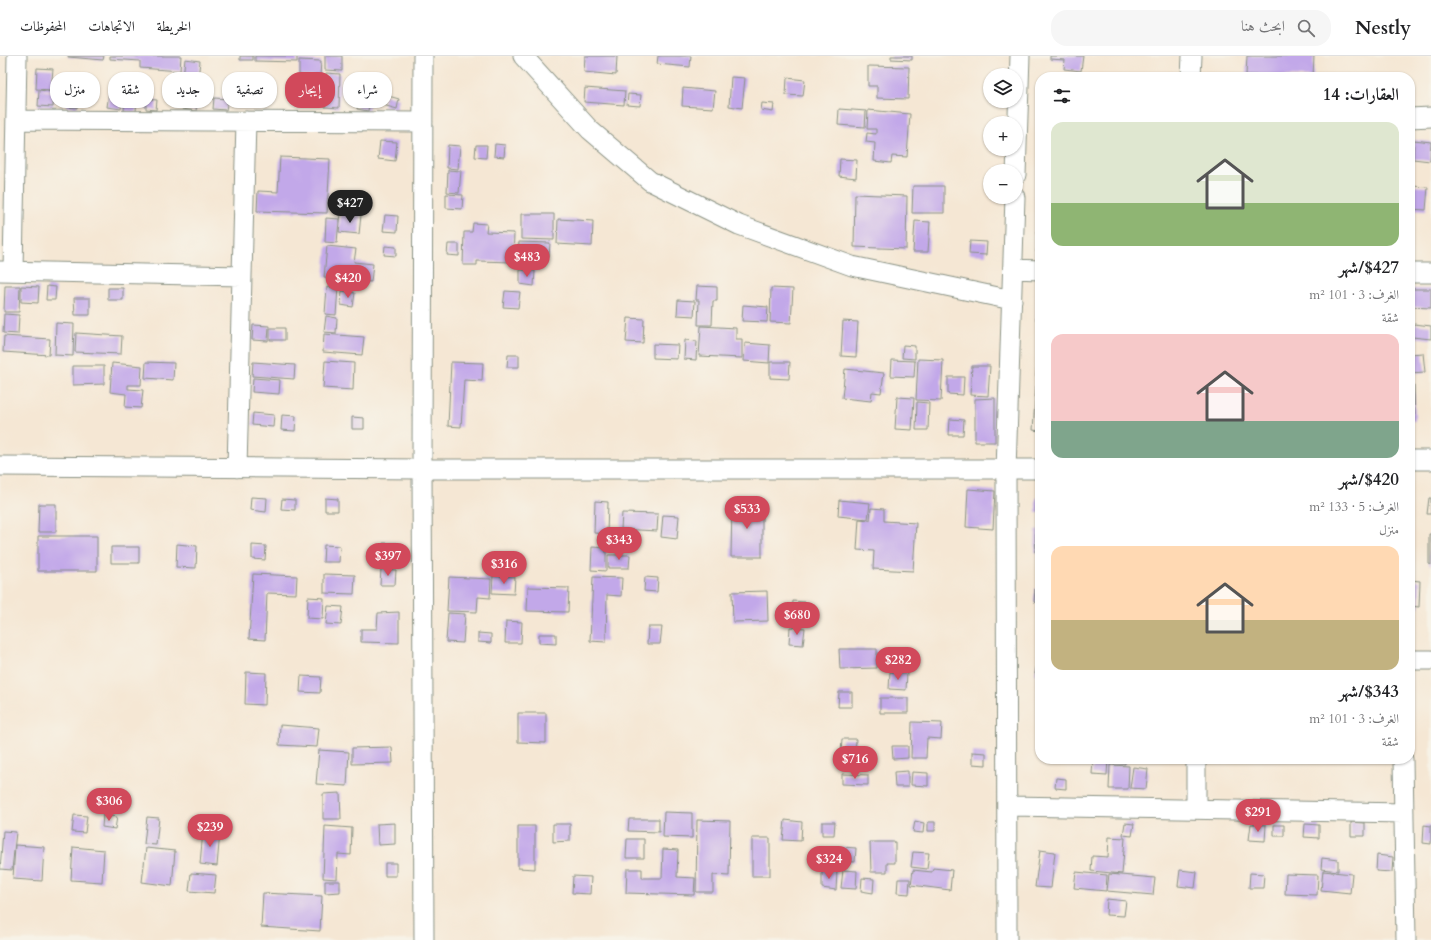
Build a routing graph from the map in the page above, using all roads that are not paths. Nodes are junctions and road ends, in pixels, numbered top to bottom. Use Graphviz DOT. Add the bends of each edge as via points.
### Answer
graph roads {
  1 [pos="17,56"];
  2 [pos="424,56"];
  3 [pos="523,56"];
  4 [pos="1020,56"];
  5 [pos="1192,56"];
  6 [pos="1191,72"];
  7 [pos="1431,116"];
  8 [pos="1415,118"];
  9 [pos="16,120"];
  10 [pos="246,121"];
  11 [pos="423,122"];
  12 [pos="1016,164"];
  13 [pos="1015,204"];
  14 [pos="1013,269"];
  15 [pos="1035,270"];
  16 [pos="6,271"];
  17 [pos="1415,272"];
  18 [pos="1431,273"];
  19 [pos="242,276"];
  20 [pos="1012,300"];
  21 [pos="1415,460"];
  22 [pos="1431,460"];
  23 [pos="0,466"];
  24 [pos="236,468"];
  25 [pos="422,469"];
  26 [pos="1035,469"];
  27 [pos="1006,470"];
  28 [pos="1415,660"];
  29 [pos="1431,660"];
  30 [pos="1196,764"];
  31 [pos="1403,764"];
  32 [pos="1007,806"];
  33 [pos="1196,809"];
  34 [pos="1404,813"];
  35 [pos="424,940"];
  36 [pos="1007,940"];
  37 [pos="1406,940"];
  1 -- 9 [label="street"];
  2 -- 11 [label="street"];
  3 -- 20 [label="street" via="590,130 650,181 739,225 852,266"];
  4 -- 12 [label="street"];
  5 -- 6 [label="street"];
  7 -- 8 [label="street"];
  9 -- 10 [label="street"];
  9 -- 16 [label="street"];
  10 -- 11 [label="street"];
  10 -- 19 [label="street"];
  11 -- 25 [label="street"];
  13 -- 14 [label="street"];
  14 -- 15 [label="street"];
  14 -- 20 [label="street"];
  16 -- 19 [label="street"];
  17 -- 18 [label="street"];
  19 -- 24 [label="street"];
  20 -- 27 [label="street"];
  21 -- 22 [label="street"];
  23 -- 24 [label="street"];
  24 -- 25 [label="street"];
  25 -- 27 [label="street"];
  25 -- 35 [label="street"];
  26 -- 27 [label="street"];
  27 -- 32 [label="street"];
  28 -- 29 [label="street"];
  30 -- 33 [label="street"];
  31 -- 34 [label="street"];
  32 -- 33 [label="street"];
  32 -- 36 [label="street"];
  33 -- 34 [label="street"];
  34 -- 37 [label="street"];
}
